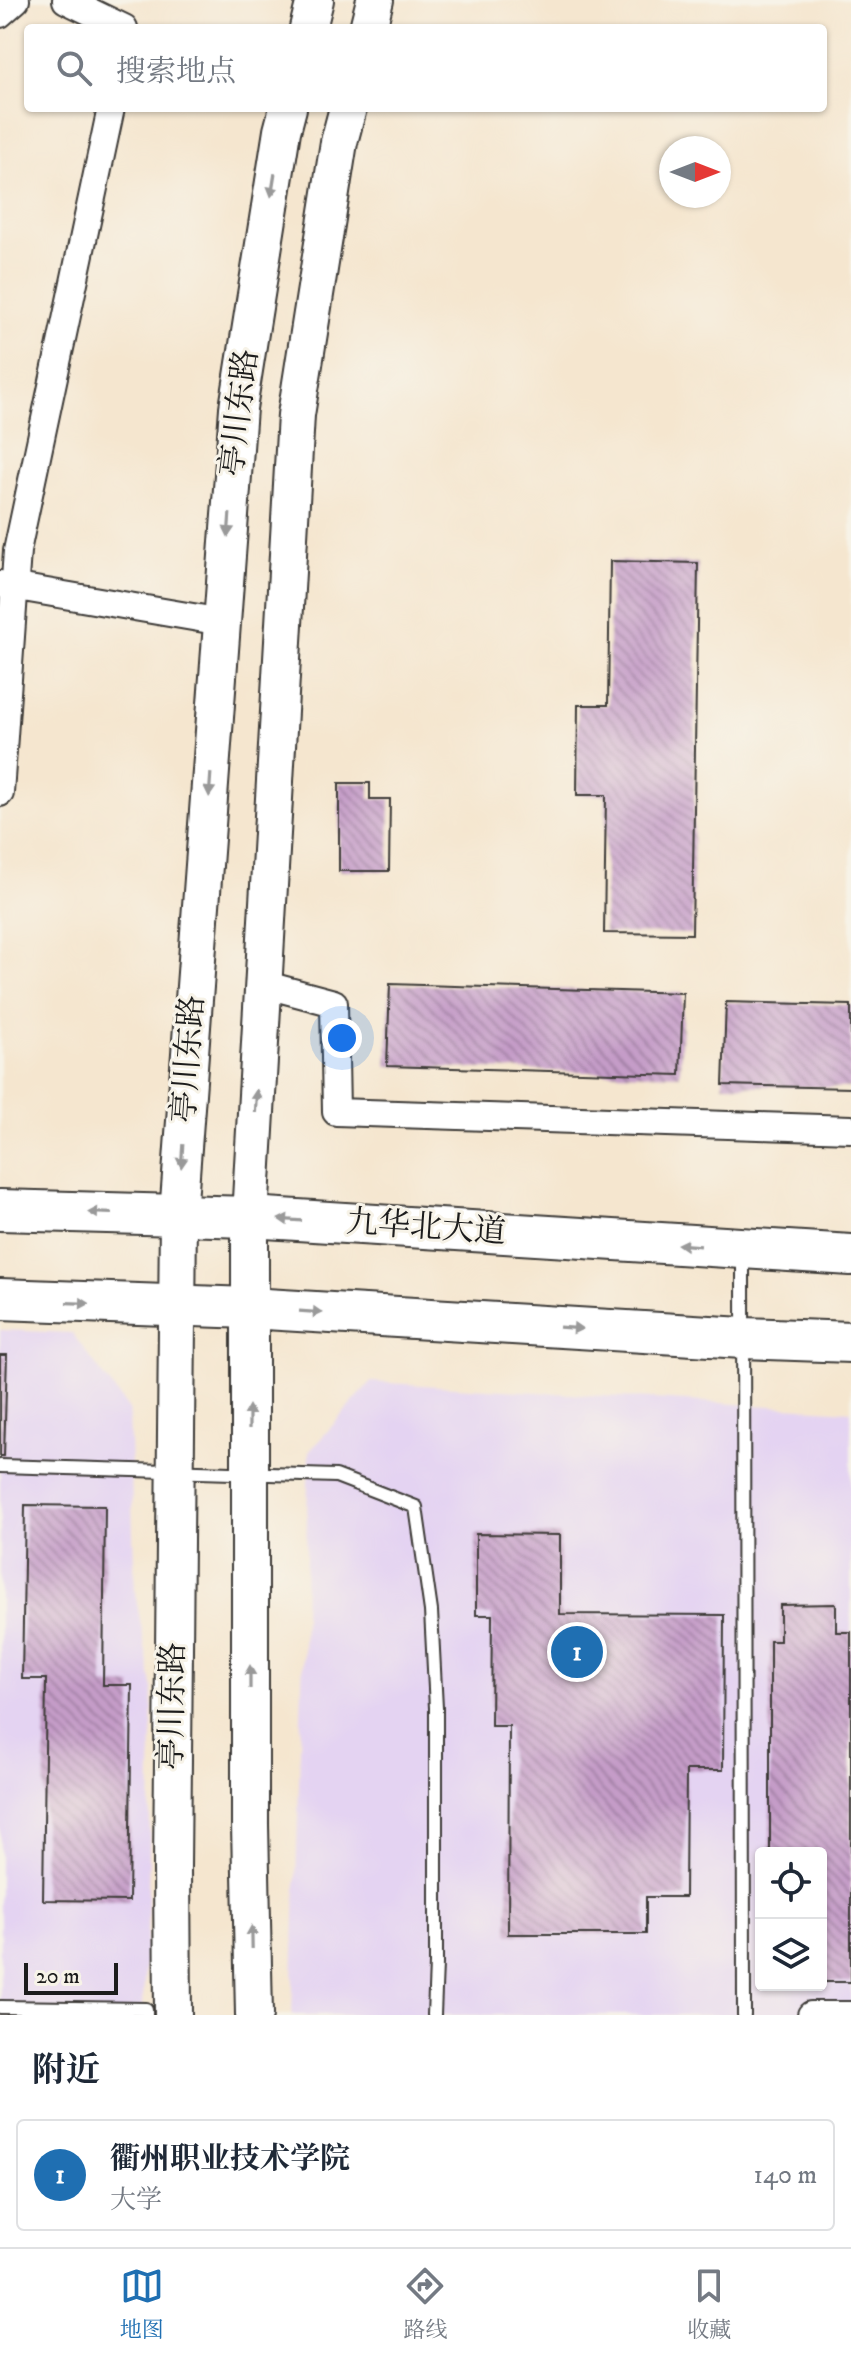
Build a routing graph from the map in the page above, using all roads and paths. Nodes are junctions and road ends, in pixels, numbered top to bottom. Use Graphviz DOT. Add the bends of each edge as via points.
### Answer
graph roads {
  1 [pos="16,0"];
  2 [pos="315,0"];
  3 [pos="375,0"];
  4 [pos="76,2"];
  5 [pos="0,14"];
  6 [pos="117,24"];
  7 [pos="309,24"];
  8 [pos="369,24"];
  9 [pos="110,112"];
  10 [pos="287,112"];
  11 [pos="347,112"];
  12 [pos="7,586"];
  13 [pos="222,622"];
  14 [pos="0,793"];
  15 [pos="263,984"];
  16 [pos="851,1129"];
  17 [pos="0,1210"];
  18 [pos="178,1215"];
  19 [pos="250,1217"];
  20 [pos="743,1249"];
  21 [pos="851,1255"];
  22 [pos="0,1299"];
  23 [pos="177,1307"];
  24 [pos="249,1308"];
  25 [pos="743,1338"];
  26 [pos="851,1342"];
  27 [pos="0,1466"];
  28 [pos="0,2007"];
  29 [pos="146,2015"];
  30 [pos="173,2015"];
  31 [pos="254,2015"];
  32 [pos="434,2015"];
  33 [pos="744,2015"];
  34 [pos="811,2015"];
  35 [pos="851,2015"];
  1 -- 5 [label="street"];
  2 -- 7 [label="main road"];
  3 -- 8 [label="main road"];
  4 -- 6 [label="street"];
  9 -- 12 [label="street"];
  10 -- 13 [label="main road, 亭川东路, one-way" via="238,408"];
  11 -- 15 [label="main road, 亭川东路" via="296,415"];
  12 -- 13 [label="street"];
  12 -- 14 [label="street"];
  13 -- 18 [label="main road, 亭川东路, one-way"];
  15 -- 16 [label="street" via="334,1003 336,1112"];
  19 -- 15 [label="main road, 亭川东路, one-way"];
  18 -- 17 [label="main road, 九华北大道, one-way"];
  18 -- 19 [label="main road, 九华北大道"];
  18 -- 23 [label="main road, 亭川东路"];
  20 -- 19 [label="main road, 九华北大道, one-way"];
  19 -- 24 [label="main road, 亭川东路"];
  20 -- 21 [label="main road, 九华北大道"];
  20 -- 25 [label="lane"];
  22 -- 23 [label="main road, one-way"];
  23 -- 24 [label="main road"];
  23 -- 30 [label="main road, 亭川东路"];
  24 -- 25 [label="main road, one-way"];
  31 -- 24 [label="main road, 亭川东路, one-way"];
  25 -- 26 [label="main road"];
  25 -- 33 [label="lane"];
  27 -- 32 [label="lane" via="336,1476 416,1507 431,1611 436,1708"];
  28 -- 29 [label="lane" via="146,2009"];
  34 -- 35 [label="street"];
}
